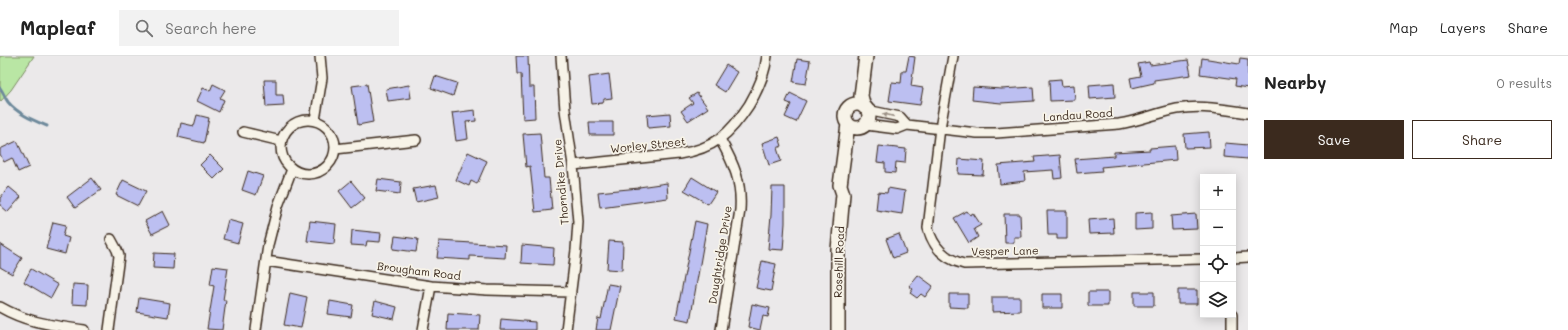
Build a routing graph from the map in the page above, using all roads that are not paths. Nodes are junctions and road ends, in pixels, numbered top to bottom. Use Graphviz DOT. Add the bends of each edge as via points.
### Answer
graph roads {
  1 [pos="320,56"];
  2 [pos="561,56"];
  3 [pos="767,56"];
  4 [pos="859,56"];
  5 [pos="866,56"];
  6 [pos="953,56"];
  7 [pos="850,107"];
  8 [pos="866,108"];
  9 [pos="1248,113"];
  10 [pos="315,120"];
  11 [pos="848,124"];
  12 [pos="907,125"];
  13 [pos="864,126"];
  14 [pos="940,128"];
  15 [pos="244,132"];
  16 [pos="720,139"];
  17 [pos="416,140"];
  18 [pos="281,141"];
  19 [pos="335,149"];
  20 [pos="573,165"];
  21 [pos="292,169"];
  22 [pos="843,194"];
  23 [pos="111,238"];
  24 [pos="1236,258"];
  25 [pos="1248,258"];
  26 [pos="1200,259"];
  27 [pos="266,261"];
  28 [pos="431,286"];
  29 [pos="571,292"];
  30 [pos="0,307"];
  31 [pos="1232,318"];
  32 [pos="84,330"];
  33 [pos="109,330"];
  34 [pos="256,330"];
  35 [pos="423,330"];
  36 [pos="566,330"];
  37 [pos="721,330"];
  38 [pos="838,330"];
  39 [pos="1232,330"];
  1 -- 10 [label="street" via="322,78"];
  2 -- 20 [label="street, Thorndike Drive"];
  3 -- 16 [label="street, Worley Street" via="762,80 756,92 738,122"];
  4 -- 7 [label="main road"];
  5 -- 8 [label="main road" via="861,96"];
  6 -- 14 [label="street, Vesper Lane"];
  7 -- 8 [label="main road" via="857,104"];
  7 -- 11 [label="main road" via="846,113"];
  12 -- 8 [label="street, Landau Road, one-way" via="900,118"];
  8 -- 13 [label="main road" via="869,117"];
  9 -- 14 [label="street, Landau Road" via="1199,107 1178,109 1139,121 1119,124 996,133"];
  10 -- 18 [label="street" via="303,120 291,125"];
  10 -- 19 [label="street" via="330,131 334,137"];
  11 -- 13 [label="main road" via="855,128"];
  11 -- 22 [label="main road, Rosehill Road" via="840,185"];
  12 -- 13 [label="street, Landau Road" via="897,129"];
  12 -- 14 [label="street, Landau Road"];
  13 -- 22 [label="main road, Rosehill Road" via="855,136 847,188"];
  14 -- 26 [label="street, Vesper Lane" via="928,228 937,247 952,260 964,264"];
  15 -- 18 [label="street"];
  16 -- 20 [label="street, Worley Street" via="692,152"];
  16 -- 37 [label="street, Daughtridge Drive" via="736,172 741,197"];
  17 -- 19 [label="street"];
  18 -- 21 [label="street" via="282,157"];
  19 -- 21 [label="street" via="333,158 320,172 306,174"];
  20 -- 29 [label="street, Thorndike Drive" via="578,222"];
  21 -- 27 [label="street" via="278,206"];
  22 -- 38 [label="main road, Rosehill Road" via="838,258"];
  23 -- 33 [label="street" via="119,256"];
  24 -- 25 [label="street"];
  27 -- 28 [label="street, Brougham Road"];
  27 -- 34 [label="street"];
  28 -- 29 [label="street, Brougham Road"];
  28 -- 35 [label="street"];
  29 -- 36 [label="street, Thorndike Drive"];
  30 -- 32 [label="street" via="37,323"];
  31 -- 39 [label="street"];
}
